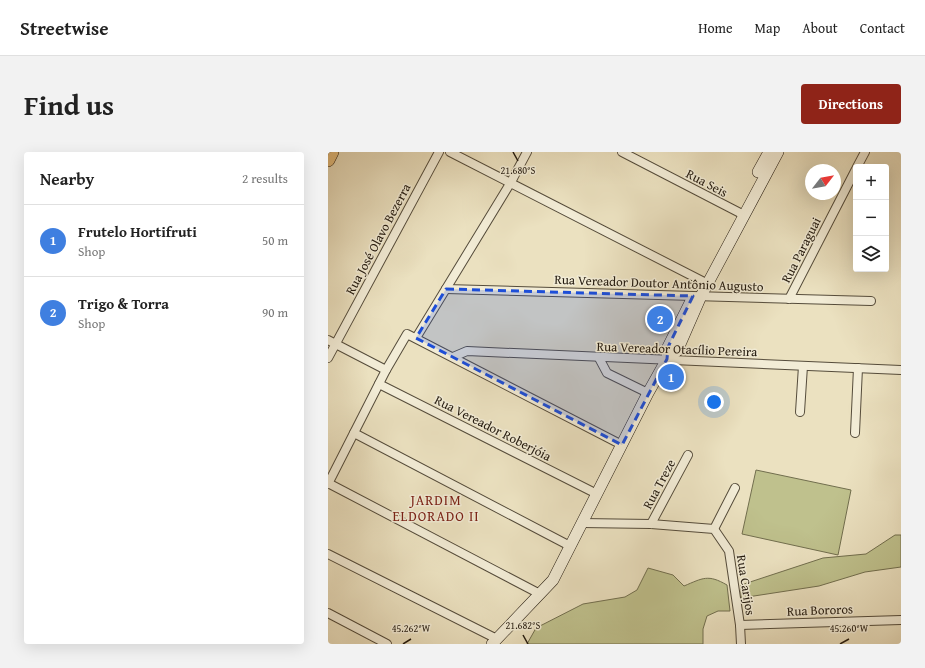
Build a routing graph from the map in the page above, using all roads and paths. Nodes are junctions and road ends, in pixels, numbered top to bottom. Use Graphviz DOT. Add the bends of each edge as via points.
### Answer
graph roads {
  1 [pos="332,152"];
  2 [pos="439,152"];
  3 [pos="450,152"];
  4 [pos="527,152"];
  5 [pos="622,152"];
  6 [pos="769,152"];
  7 [pos="778,152"];
  8 [pos="865,152"];
  9 [pos="328,160"];
  10 [pos="858,164"];
  11 [pos="853,174"];
  12 [pos="511,182"];
  13 [pos="741,214"];
  14 [pos="705,282"];
  15 [pos="446,289"];
  16 [pos="697,296"];
  17 [pos="789,299"];
  18 [pos="871,301"];
  19 [pos="416,338"];
  20 [pos="332,342"];
  21 [pos="454,357"];
  22 [pos="328,358"];
  23 [pos="599,358"];
  24 [pos="667,359"];
  25 [pos="803,366"];
  26 [pos="858,368"];
  27 [pos="386,370"];
  28 [pos="901,370"];
  29 [pos="379,384"];
  30 [pos="648,393"];
  31 [pos="800,412"];
  32 [pos="354,433"];
  33 [pos="855,433"];
  34 [pos="622,445"];
  35 [pos="688,455"];
  36 [pos="328,483"];
  37 [pos="735,488"];
  38 [pos="597,494"];
  39 [pos="582,523"];
  40 [pos="651,524"];
  41 [pos="716,531"];
  42 [pos="570,546"];
  43 [pos="328,554"];
  44 [pos="540,594"];
  45 [pos="328,613"];
  46 [pos="901,620"];
  47 [pos="740,625"];
  48 [pos="495,642"];
  49 [pos="387,644"];
  50 [pos="741,644"];
  1 -- 9 [label="main road"];
  2 -- 20 [label="street, Rua José Olavo Bezerra"];
  3 -- 12 [label="street"];
  4 -- 12 [label="street"];
  5 -- 13 [label="street, Rua Seis"];
  6 -- 13 [label="street"];
  7 -- 13 [label="street"];
  8 -- 10 [label="street, Rua Paraguai"];
  11 -- 17 [label="street, Rua Paraguai"];
  12 -- 14 [label="street"];
  12 -- 15 [label="street"];
  13 -- 14 [label="street"];
  14 -- 16 [label="street"];
  15 -- 16 [label="street, Rua Vereador Doutor Antônio Augusto"];
  15 -- 19 [label="street"];
  16 -- 17 [label="street, Rua Vereador Doutor Antônio Augusto"];
  16 -- 24 [label="street" via="677,351"];
  17 -- 18 [label="street, Rua Vereador Doutor Antônio Augusto"];
  19 -- 21 [label="street"];
  19 -- 27 [label="street" via="407,334"];
  20 -- 22 [label="street, Rua José Olavo Bezerra"];
  20 -- 27 [label="street"];
  21 -- 23 [label="street, Rua Vereador Otacílio Pereira" via="467,351"];
  21 -- 34 [label="street"];
  23 -- 24 [label="street, Rua Vereador Otacílio Pereira"];
  23 -- 30 [label="street" via="606,372"];
  24 -- 25 [label="street, Rua Vereador Otacílio Pereira"];
  24 -- 30 [label="street"];
  25 -- 26 [label="street, Rua Vereador Otacílio Pereira"];
  25 -- 31 [label="street"];
  26 -- 28 [label="street, Rua Vereador Otacílio Pereira"];
  26 -- 33 [label="street"];
  27 -- 29 [label="street"];
  29 -- 32 [label="street"];
  29 -- 38 [label="street, Rua Vereador Roberjóia"];
  30 -- 34 [label="street"];
  32 -- 36 [label="street"];
  32 -- 42 [label="street"];
  34 -- 38 [label="street"];
  35 -- 40 [label="street, Rua Treze"];
  36 -- 44 [label="street"];
  37 -- 41 [label="street"];
  38 -- 39 [label="street"];
  39 -- 40 [label="street"];
  39 -- 42 [label="street"];
  40 -- 41 [label="street"];
  41 -- 47 [label="street, Rua Carijos" via="729,551"];
  42 -- 44 [label="street" via="553,580"];
  43 -- 48 [label="street"];
  44 -- 48 [label="street"];
  45 -- 49 [label="street"];
  46 -- 47 [label="street, Rua Bororos"];
  47 -- 50 [label="street, Rua Carijos"];
}
